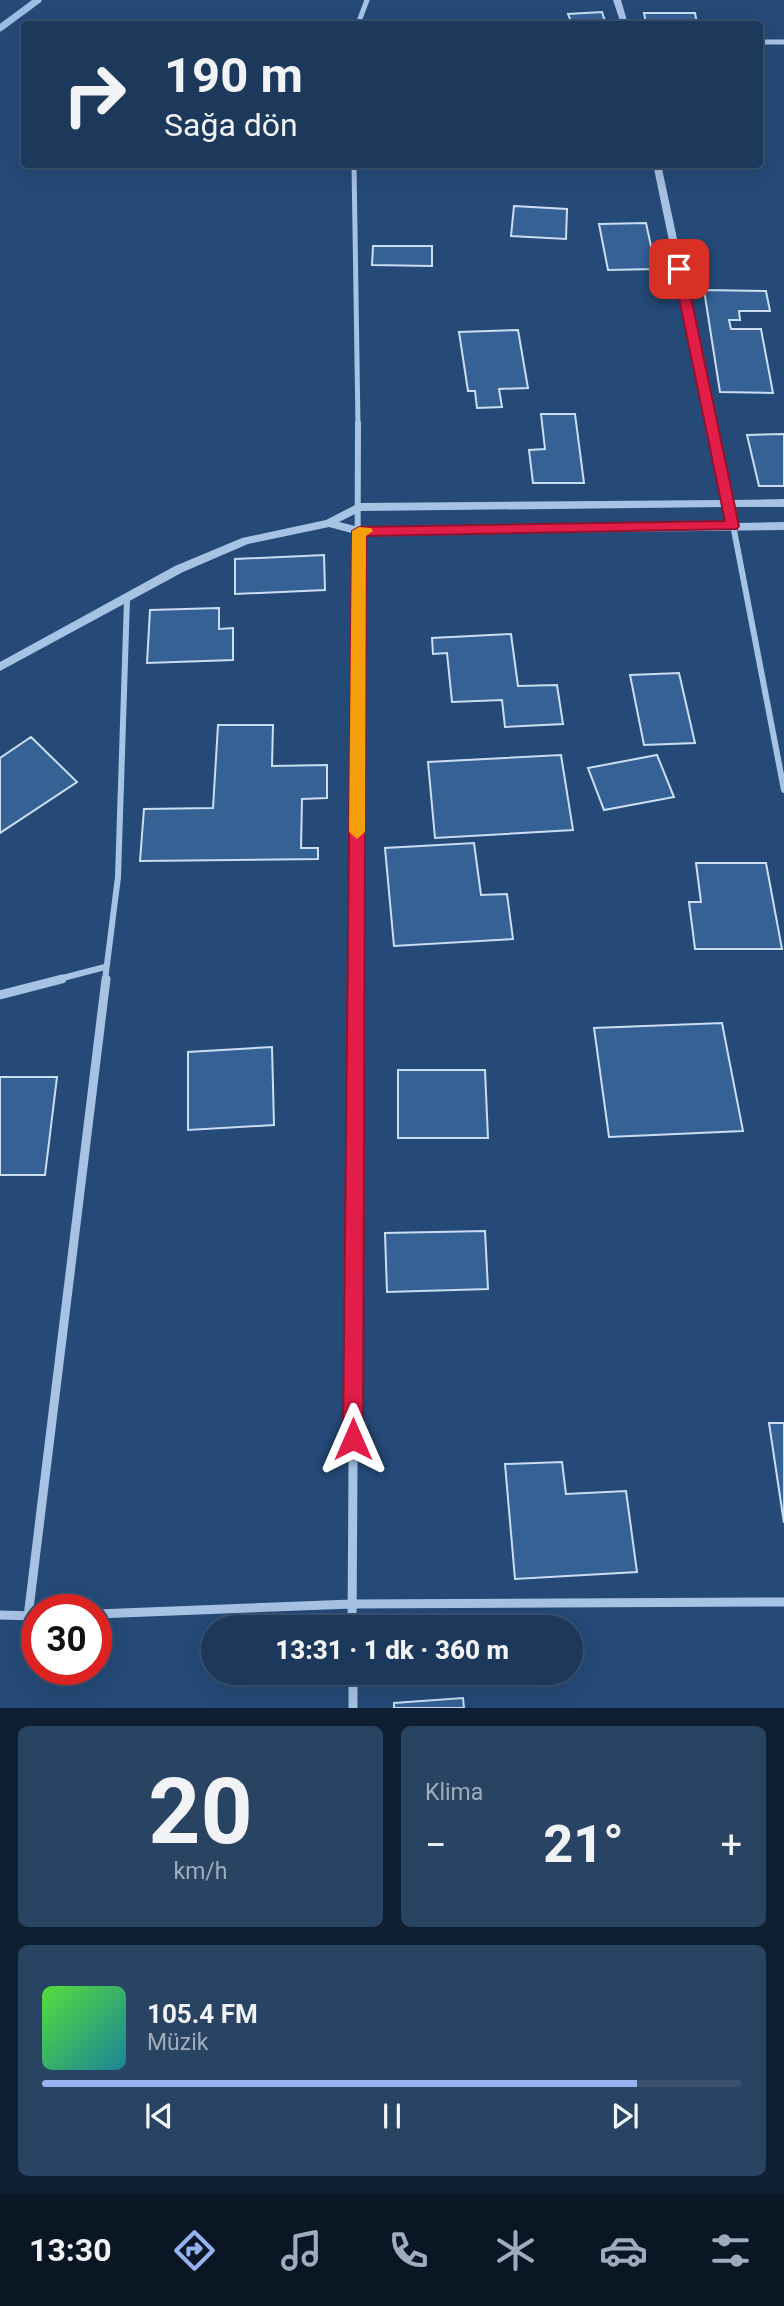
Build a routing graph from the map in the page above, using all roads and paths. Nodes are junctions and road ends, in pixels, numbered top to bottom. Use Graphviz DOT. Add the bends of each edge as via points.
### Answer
graph roads {
  1 [pos="367,0"];
  2 [pos="617,0"];
  3 [pos="359,21"];
  4 [pos="624,21"];
  5 [pos="763,42"];
  6 [pos="784,42"];
  7 [pos="354,168"];
  8 [pos="658,168"];
  9 [pos="729,503"];
  10 [pos="784,503"];
  11 [pos="359,507"];
  12 [pos="329,523"];
  13 [pos="733,526"];
  14 [pos="784,526"];
  15 [pos="359,531"];
  16 [pos="127,599"];
  17 [pos="0,667"];
  18 [pos="784,790"];
  19 [pos="105,967"];
  20 [pos="0,995"];
  21 [pos="35,1594"];
  22 [pos="784,1602"];
  23 [pos="352,1604"];
  24 [pos="112,1613"];
  25 [pos="0,1615"];
  26 [pos="352,1615"];
  27 [pos="21,1616"];
  28 [pos="353,1685"];
  29 [pos="353,1707"];
  1 -- 3 [label="street"];
  2 -- 4 [label="street"];
  5 -- 6 [label="street"];
  7 -- 11 [label="street"];
  8 -- 9 [label="street"];
  9 -- 10 [label="street"];
  9 -- 11 [label="street"];
  9 -- 13 [label="street"];
  11 -- 12 [label="street"];
  11 -- 15 [label="street"];
  12 -- 15 [label="street"];
  12 -- 16 [label="street" via="246,541 179,569"];
  13 -- 14 [label="street"];
  13 -- 15 [label="street"];
  13 -- 18 [label="street"];
  15 -- 23 [label="street"];
  16 -- 17 [label="street"];
  16 -- 19 [label="street" via="118,877"];
  19 -- 20 [label="street"];
  19 -- 21 [label="street"];
  22 -- 23 [label="street"];
  23 -- 24 [label="street"];
  23 -- 26 [label="street"];
  25 -- 27 [label="street"];
  28 -- 29 [label="street"];
}
